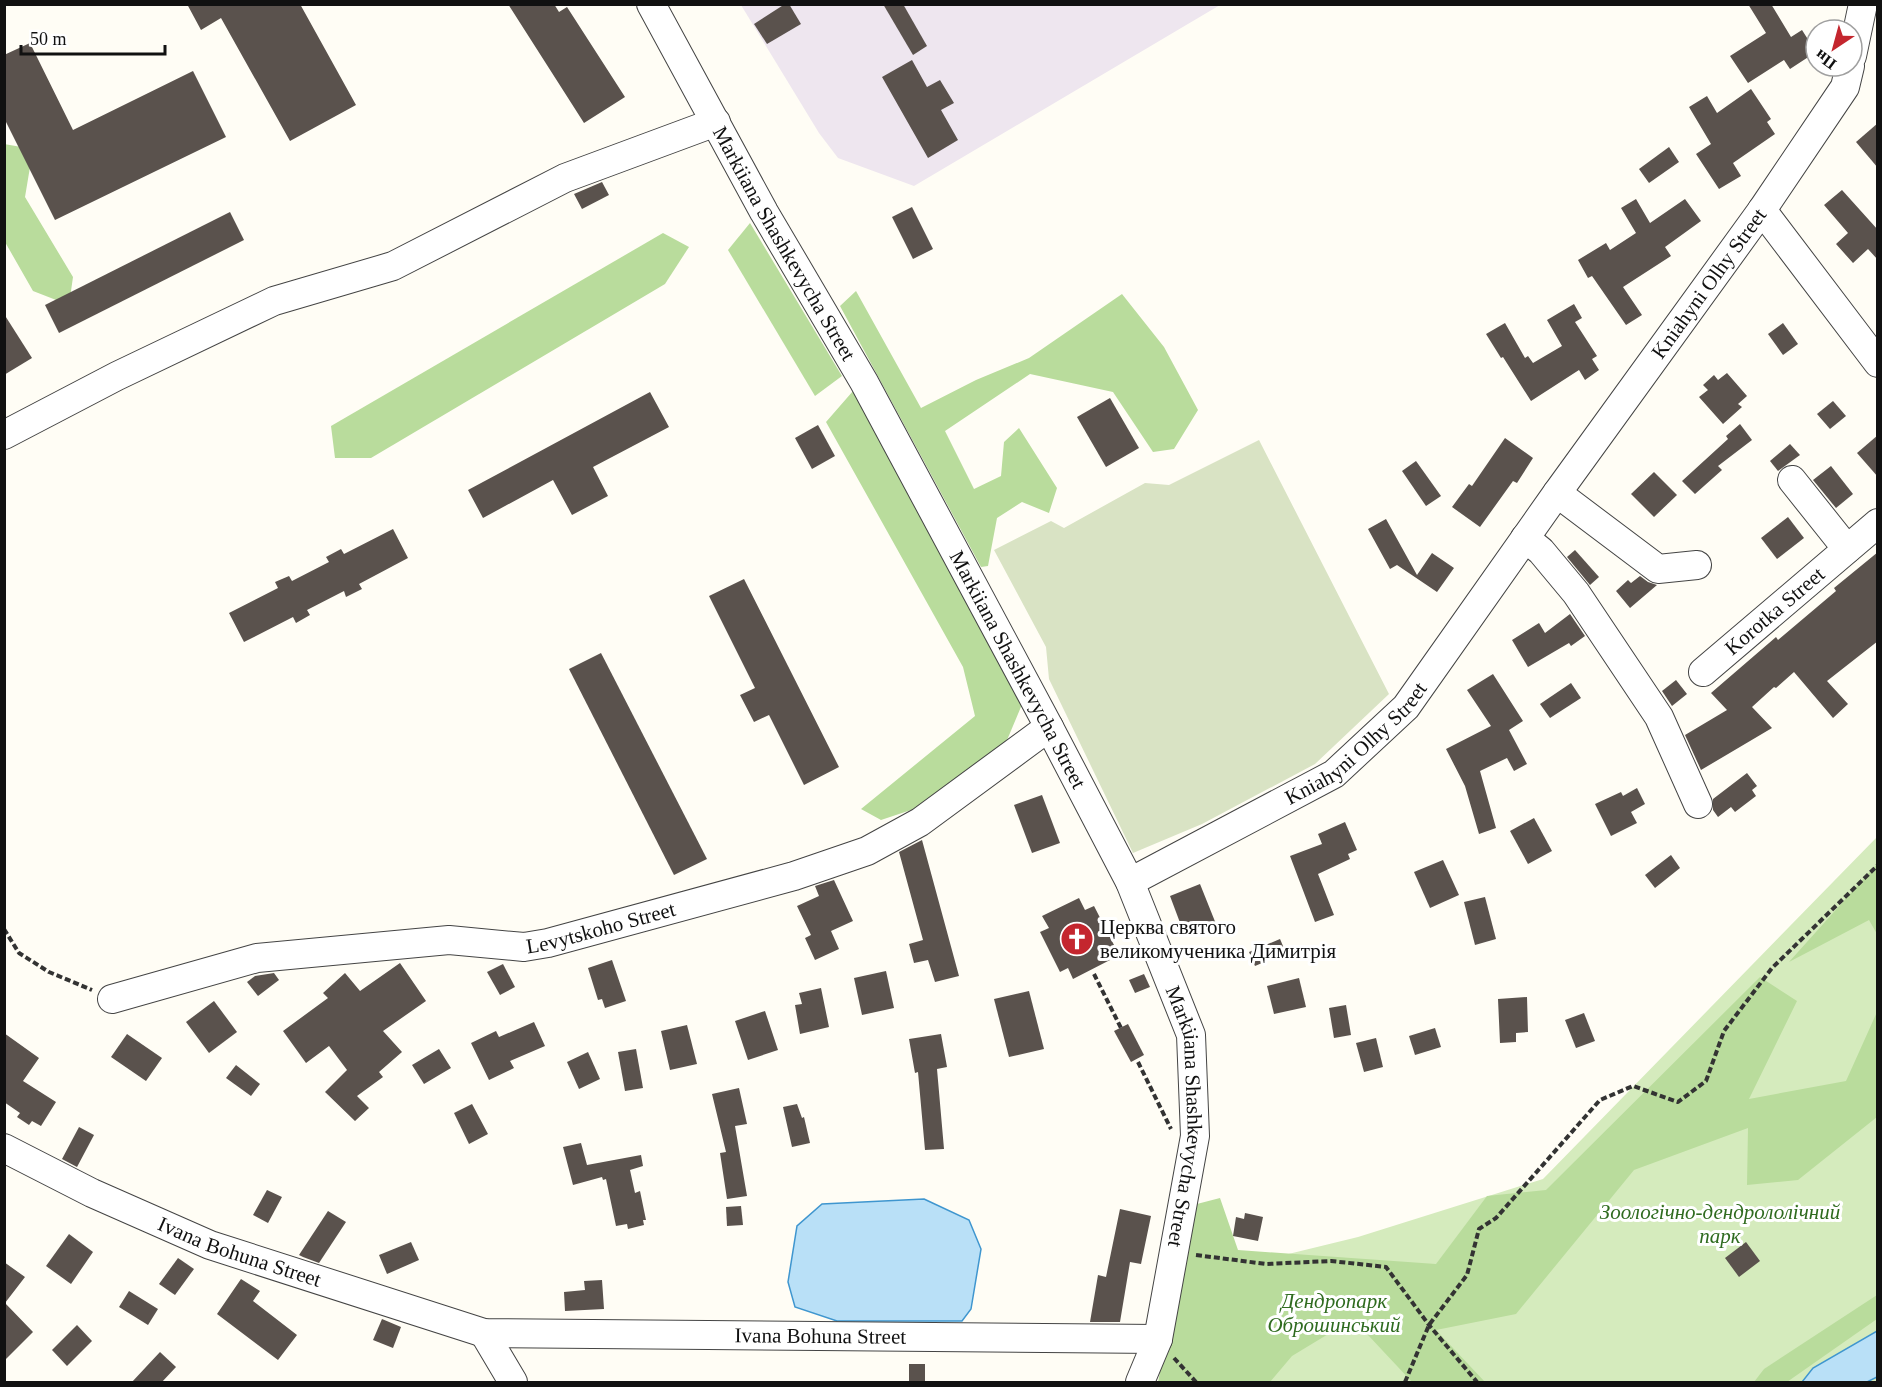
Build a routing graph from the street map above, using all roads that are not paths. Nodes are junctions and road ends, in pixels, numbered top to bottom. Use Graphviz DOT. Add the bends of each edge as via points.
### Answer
graph roads {
  1 [pos="651,4"];
  2 [pos="1878,34"];
  3 [pos="1864,49"];
  4 [pos="1847,78"];
  5 [pos="716,122"];
  6 [pos="1762,210"];
  7 [pos="1878,363"];
  8 [pos="4,435"];
  9 [pos="1792,480"];
  10 [pos="1557,492"];
  11 [pos="1878,523"];
  12 [pos="1525,538"];
  13 [pos="1847,549"];
  14 [pos="1697,565"];
  15 [pos="1703,672"];
  16 [pos="1049,727"];
  17 [pos="1698,804"];
  18 [pos="1130,882"];
  19 [pos="112,999"];
  20 [pos="4,1148"];
  21 [pos="484,1333"];
  22 [pos="1158,1339"];
  23 [pos="513,1383"];
  24 [pos="1140,1383"];
  1 -- 5 [label="street, Markiiana Shashkevycha Street"];
  2 -- 3 [label="street"];
  4 -- 6 [label="street, Kniahyni Olhy Street" via="1845,87"];
  5 -- 8 [label="street" via="565,178 393,266 274,301"];
  5 -- 16 [label="street, Markiiana Shashkevycha Street" via="864,382"];
  6 -- 7 [label="street"];
  6 -- 10 [label="street, Kniahyni Olhy Street"];
  9 -- 13 [label="street"];
  10 -- 12 [label="street, Kniahyni Olhy Street"];
  10 -- 14 [label="street" via="1658,569"];
  11 -- 13 [label="street, Korotka Street"];
  12 -- 17 [label="street" via="1576,593 1659,717"];
  12 -- 18 [label="street, Kniahyni Olhy Street" via="1406,708 1334,774"];
  13 -- 15 [label="street, Korotka Street"];
  16 -- 18 [label="street, Markiiana Shashkevycha Street"];
  16 -- 19 [label="street, Levytskoho Street" via="920,822 867,851 794,876 548,943 524,947 449,940 257,958"];
  18 -- 22 [label="street, Markiiana Shashkevycha Street" via="1191,1035 1195,1136"];
  20 -- 21 [label="street, Ivana Bohuna Street" via="92,1194 210,1245"];
  21 -- 22 [label="street, Ivana Bohuna Street"];
  21 -- 23 [label="street"];
  22 -- 24 [label="street, Markiiana Shashkevycha Street"];
}
